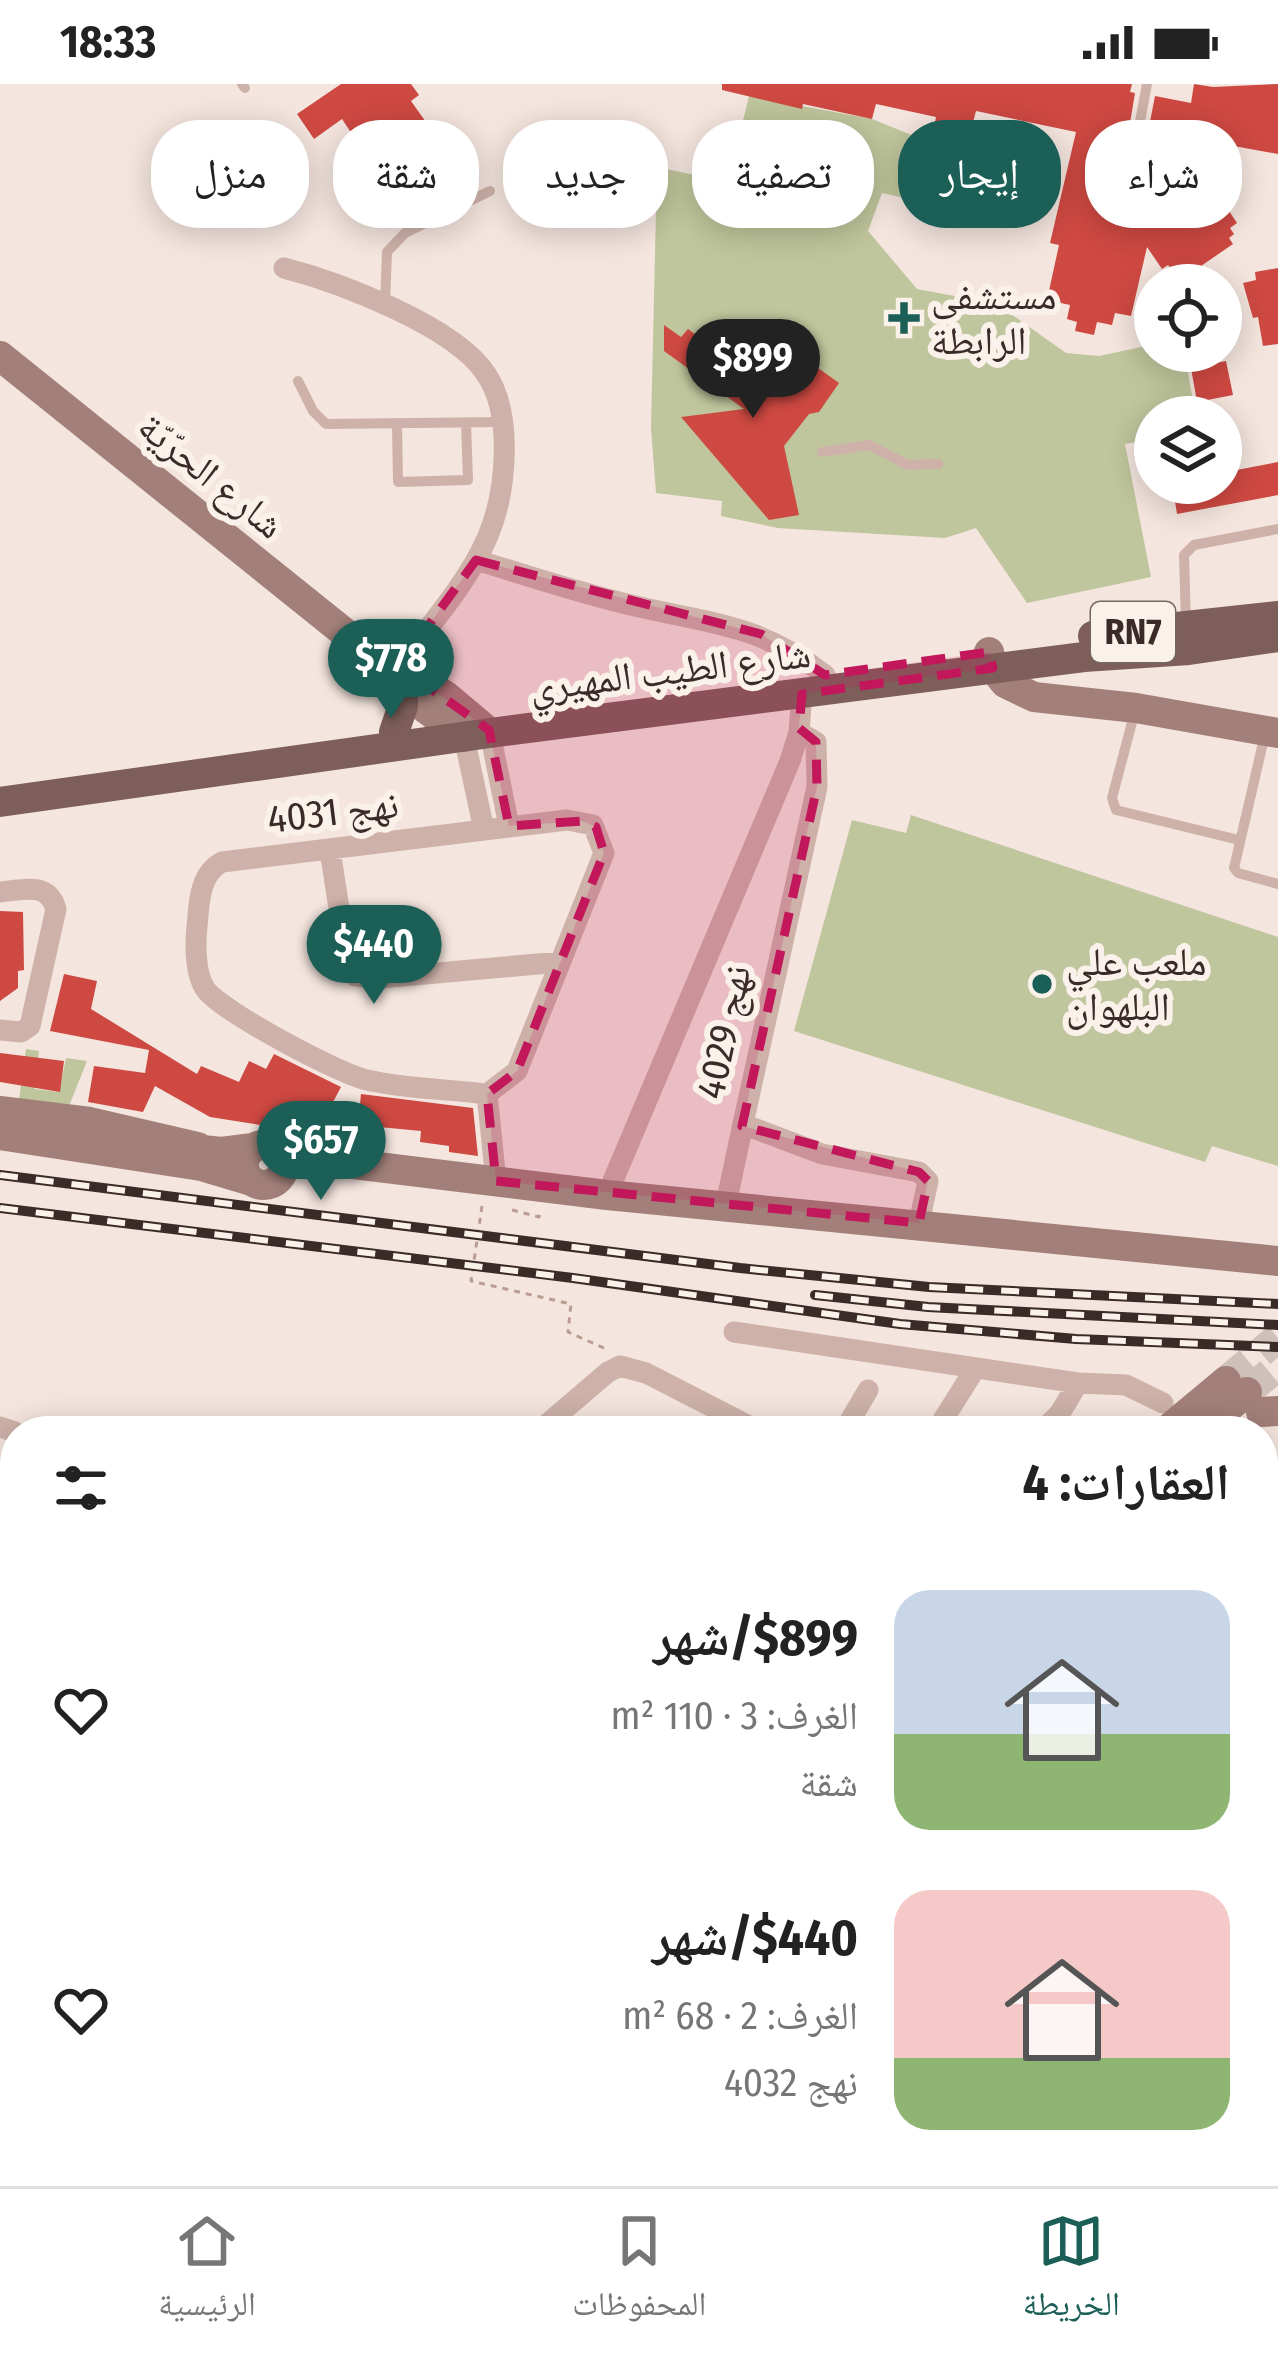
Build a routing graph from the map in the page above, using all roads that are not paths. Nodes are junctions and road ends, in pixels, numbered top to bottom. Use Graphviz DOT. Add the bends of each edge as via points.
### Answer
graph roads {
  1 [pos="1147,84"];
  2 [pos="1140,120"];
  3 [pos="490,191"];
  4 [pos="284,268"];
  5 [pos="385,305"];
  6 [pos="0,356"];
  7 [pos="298,381"];
  8 [pos="466,422"];
  9 [pos="501,422"];
  10 [pos="397,423"];
  11 [pos="821,452"];
  12 [pos="938,464"];
  13 [pos="1278,529"];
  14 [pos="476,560"];
  15 [pos="1278,616"];
  16 [pos="1186,627"];
  17 [pos="1278,637"];
  18 [pos="991,660"];
  19 [pos="393,669"];
  20 [pos="814,684"];
  21 [pos="1136,708"];
  22 [pos="469,728"];
  23 [pos="394,732"];
  24 [pos="799,732"];
  25 [pos="1272,732"];
  26 [pos="0,781"];
  27 [pos="0,802"];
  28 [pos="509,826"];
  29 [pos="484,830"];
  30 [pos="1239,840"];
  31 [pos="330,850"];
  32 [pos="1278,884"];
  33 [pos="0,892"];
  34 [pos="560,962"];
  35 [pos="0,1030"];
  36 [pos="487,1094"];
  37 [pos="0,1111"];
  38 [pos="743,1124"];
  39 [pos="0,1125"];
  40 [pos="0,1135"];
  41 [pos="263,1148"];
  42 [pos="0,1153"];
  43 [pos="211,1159"];
  44 [pos="353,1165"];
  45 [pos="262,1182"];
  46 [pos="489,1192"];
  47 [pos="607,1195"];
  48 [pos="726,1204"];
  49 [pos="919,1223"];
  50 [pos="1278,1261"];
  51 [pos="734,1332"];
  52 [pos="975,1369"];
  53 [pos="1078,1383"];
  54 [pos="868,1390"];
  55 [pos="1252,1405"];
  56 [pos="557,1416"];
  57 [pos="730,1416"];
  58 [pos="853,1416"];
  59 [pos="946,1416"];
  60 [pos="1057,1416"];
  61 [pos="1163,1416"];
  62 [pos="1171,1416"];
  1 -- 2 [label="lane"];
  3 -- 5 [label="lane" via="405,233 387,252"];
  4 -- 5 [label="street"];
  5 -- 9 [label="street" via="472,357 488,376"];
  6 -- 19 [label="street, شارع الحرّيّة"];
  7 -- 10 [label="lane" via="326,424"];
  8 -- 9 [label="lane"];
  8 -- 10 [label="lane"];
  8 -- 10 [label="lane" via="468,480 398,482"];
  9 -- 14 [label="street" via="501,484"];
  11 -- 12 [label="lane" via="869,445 908,465"];
  13 -- 16 [label="lane" via="1195,545 1184,555"];
  14 -- 19 [label="street"];
  14 -- 20 [label="street" via="760,634 791,649"];
  15 -- 16 [label="main road, RN7"];
  16 -- 18 [label="main road, RN7"];
  17 -- 18 [label="main road, RN7"];
  18 -- 20 [label="main road, شارع الطيب المهيري / RN7"];
  18 -- 21 [label="street" via="1005,683 1034,697"];
  19 -- 22 [label="street, شارع الحرّيّة"];
  19 -- 23 [label="main road" via="403,706"];
  20 -- 22 [label="main road, شارع الطيب المهيري / RN7"];
  20 -- 24 [label="street"];
  21 -- 25 [label="street"];
  21 -- 30 [label="lane" via="1113,806"];
  22 -- 23 [label="main road, شارع الطيب المهيري / RN7"];
  22 -- 27 [label="main road, شارع الطيب المهيري / RN7"];
  22 -- 28 [label="street"];
  22 -- 29 [label="street"];
  23 -- 26 [label="main road, شارع الطيب المهيري / RN7"];
  24 -- 38 [label="street, نهج 4029" via="816,742 817,787"];
  24 -- 47 [label="street"];
  25 -- 30 [label="lane"];
  28 -- 29 [label="street, نهج 4031"];
  28 -- 34 [label="street, نهج 4031" via="582,821 598,832 604,854"];
  29 -- 31 [label="street, نهج 4031"];
  30 -- 32 [label="lane" via="1235,871"];
  31 -- 34 [label="street" via="355,976"];
  31 -- 36 [label="street, نهج 4031" via="232,860 206,874 196,932 206,990 339,1071"];
  33 -- 35 [label="street" via="42,890 56,909 30,1026"];
  34 -- 36 [label="street, نهج 4031" via="517,1071"];
  36 -- 46 [label="street"];
  37 -- 43 [label="street" via="90,1123"];
  38 -- 48 [label="street"];
  38 -- 49 [label="street, نهج 4029" via="822,1154 919,1172 928,1181"];
  39 -- 43 [label="street"];
  40 -- 43 [label="street"];
  41 -- 43 [label="street"];
  41 -- 44 [label="street"];
  41 -- 45 [label="street" via="244,1165"];
  42 -- 43 [label="street" via="104,1167"];
  43 -- 45 [label="street"];
  44 -- 45 [label="street"];
  44 -- 46 [label="street"];
  46 -- 47 [label="street"];
  47 -- 48 [label="street"];
  48 -- 49 [label="street"];
  49 -- 50 [label="street"];
  51 -- 52 [label="street"];
  52 -- 53 [label="street"];
  52 -- 59 [label="street"];
  53 -- 60 [label="street"];
  53 -- 61 [label="street" via="1126,1385"];
  54 -- 58 [label="street"];
  55 -- 62 [label="street"];
  56 -- 57 [label="street" via="620,1366"];
}
